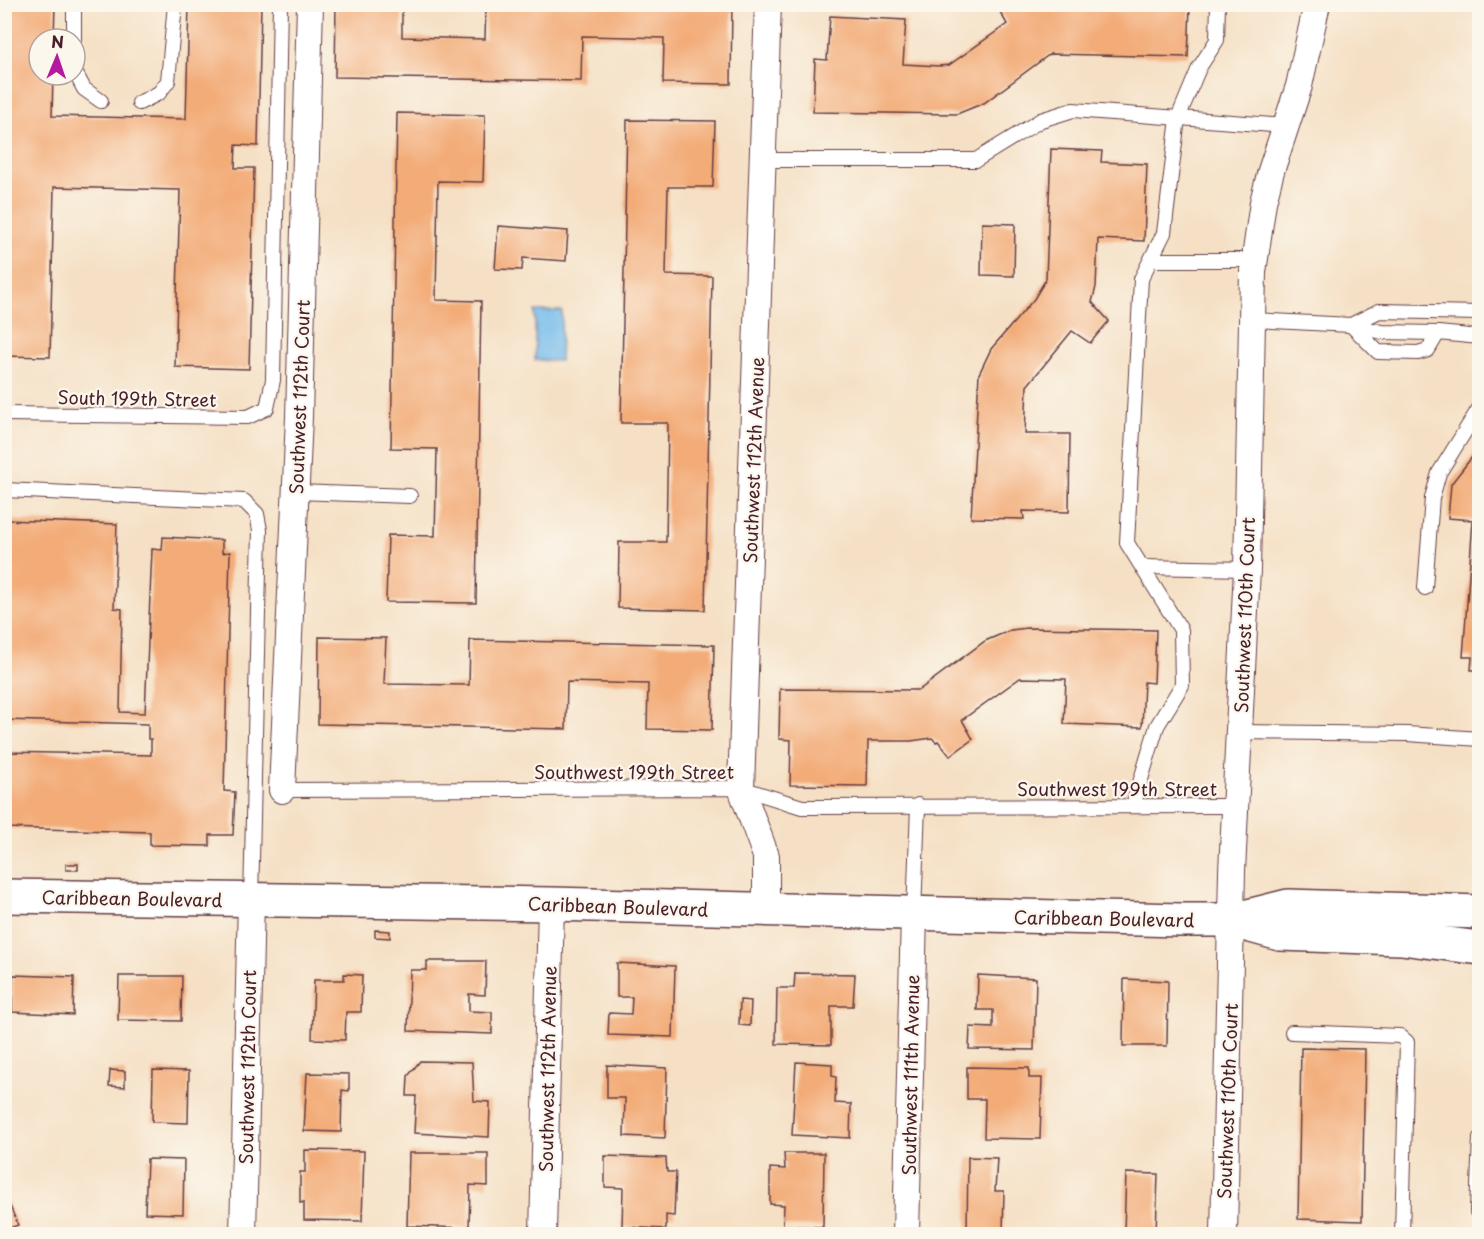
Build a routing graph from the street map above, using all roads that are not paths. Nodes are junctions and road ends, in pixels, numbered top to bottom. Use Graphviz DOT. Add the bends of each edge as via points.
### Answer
graph roads {
  1 [pos="74,4"];
  2 [pos="175,4"];
  3 [pos="280,4"];
  4 [pos="310,4"];
  5 [pos="768,4"];
  6 [pos="1218,4"];
  7 [pos="1317,4"];
  8 [pos="74,27"];
  9 [pos="83,87"];
  10 [pos="101,100"];
  11 [pos="139,103"];
  12 [pos="1178,118"];
  13 [pos="1286,126"];
  14 [pos="764,160"];
  15 [pos="1151,260"];
  16 [pos="1254,260"];
  17 [pos="1479,313"];
  18 [pos="1252,320"];
  19 [pos="1351,325"];
  20 [pos="1438,333"];
  21 [pos="1479,337"];
  22 [pos="1479,407"];
  23 [pos="4,414"];
  24 [pos="4,490"];
  25 [pos="296,492"];
  26 [pos="410,496"];
  27 [pos="1142,567"];
  28 [pos="1248,569"];
  29 [pos="1425,588"];
  30 [pos="1239,732"];
  31 [pos="1479,740"];
  32 [pos="741,788"];
  33 [pos="282,790"];
  34 [pos="918,805"];
  35 [pos="1133,806"];
  36 [pos="1235,806"];
  37 [pos="4,896"];
  38 [pos="251,900"];
  39 [pos="551,904"];
  40 [pos="766,910"];
  41 [pos="1479,912"];
  42 [pos="914,915"];
  43 [pos="1232,920"];
  44 [pos="1479,948"];
  45 [pos="1292,1032"];
  46 [pos="1479,1138"];
  47 [pos="1479,1212"];
  48 [pos="243,1234"];
  49 [pos="543,1234"];
  50 [pos="906,1234"];
  51 [pos="1224,1234"];
  52 [pos="1402,1234"];
  1 -- 8 [label="lane"];
  2 -- 11 [label="lane" via="168,81 159,93"];
  3 -- 23 [label="lane, South 199th Street" via="273,380 267,408 248,417"];
  4 -- 25 [label="street, Southwest 112th Court"];
  5 -- 14 [label="street, Southwest 112th Avenue"];
  6 -- 12 [label="lane" via="1217,40 1199,68"];
  7 -- 13 [label="street, Southwest 110th Court" via="1310,46"];
  9 -- 10 [label="lane"];
  12 -- 13 [label="lane"];
  12 -- 14 [label="lane" via="1073,110 1041,120 976,160"];
  12 -- 15 [label="lane" via="1164,233"];
  13 -- 16 [label="street, Southwest 110th Court" via="1266,192"];
  14 -- 32 [label="street, Southwest 112th Avenue"];
  15 -- 16 [label="lane"];
  15 -- 27 [label="lane" via="1141,279 1127,543"];
  16 -- 18 [label="street, Southwest 110th Court"];
  17 -- 19 [label="lane" via="1379,311"];
  18 -- 19 [label="lane"];
  18 -- 28 [label="street, Southwest 110th Court"];
  19 -- 20 [label="lane" via="1382,332"];
  19 -- 20 [label="lane" via="1378,352 1428,350"];
  20 -- 21 [label="lane"];
  22 -- 29 [label="lane" via="1439,473 1432,498"];
  24 -- 38 [label="lane" via="244,501 257,514 260,530"];
  25 -- 26 [label="lane"];
  25 -- 33 [label="street, Southwest 112th Court"];
  27 -- 28 [label="lane"];
  27 -- 35 [label="lane" via="1182,630 1182,685 1157,726"];
  28 -- 30 [label="street, Southwest 110th Court"];
  30 -- 31 [label="lane" via="1407,734"];
  30 -- 36 [label="street, Southwest 110th Court"];
  32 -- 33 [label="lane, Southwest 199th Street"];
  32 -- 34 [label="lane, Southwest 199th Street" via="802,807"];
  32 -- 40 [label="street, Southwest 112th Avenue" via="766,856"];
  34 -- 35 [label="lane, Southwest 199th Street"];
  34 -- 42 [label="lane"];
  35 -- 36 [label="lane, Southwest 199th Street"];
  36 -- 43 [label="street, Southwest 110th Court"];
  37 -- 38 [label="street, Caribbean Boulevard"];
  38 -- 39 [label="street, Caribbean Boulevard"];
  38 -- 48 [label="street, Southwest 112th Court"];
  39 -- 40 [label="street, Caribbean Boulevard"];
  39 -- 49 [label="street, Southwest 112th Avenue"];
  40 -- 42 [label="street, Caribbean Boulevard"];
  41 -- 43 [label="street, Caribbean Boulevard" via="1288,906"];
  42 -- 43 [label="street, Caribbean Boulevard"];
  42 -- 50 [label="street, Southwest 111th Avenue"];
  43 -- 44 [label="street, Caribbean Boulevard" via="1280,934 1401,938"];
  43 -- 51 [label="street, Southwest 110th Court"];
  45 -- 52 [label="lane" via="1400,1036 1407,1042"];
  46 -- 47 [label="lane"];
}
